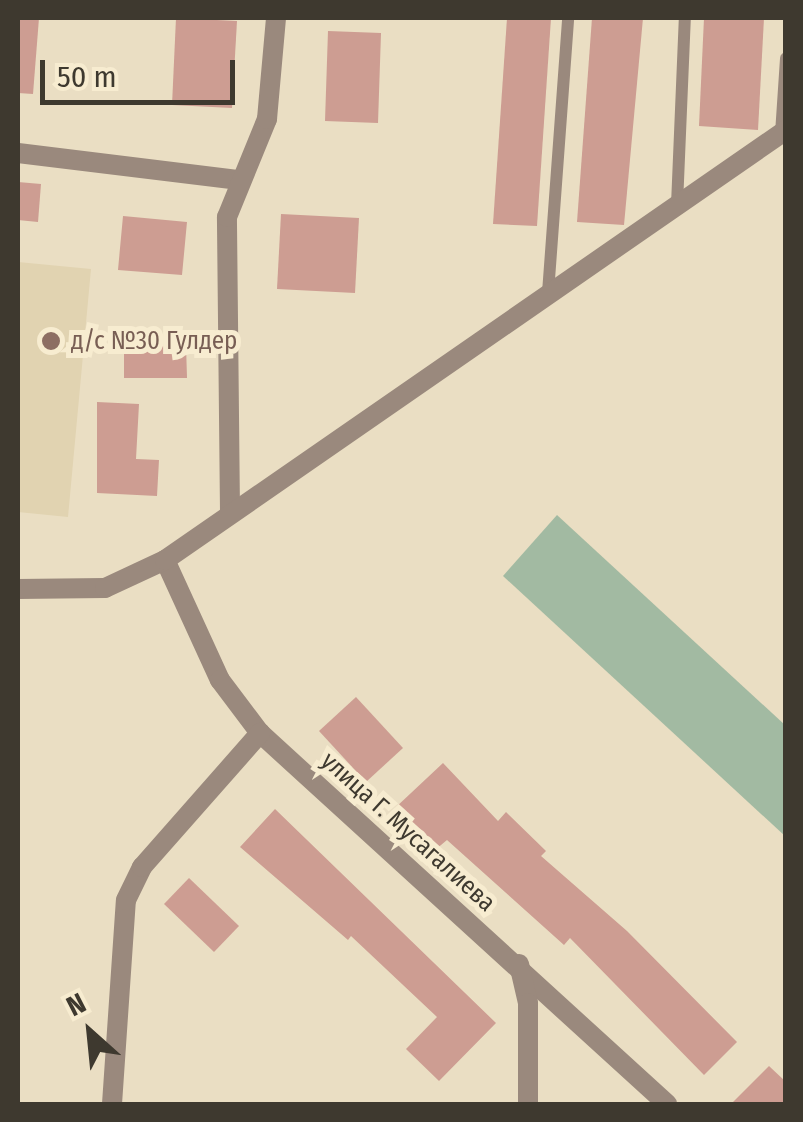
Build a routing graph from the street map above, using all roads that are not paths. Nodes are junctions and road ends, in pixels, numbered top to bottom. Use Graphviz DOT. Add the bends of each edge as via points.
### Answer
graph roads {
  1 [pos="276,18"];
  2 [pos="568,18"];
  3 [pos="685,18"];
  4 [pos="786,58"];
  5 [pos="783,132"];
  6 [pos="18,153"];
  7 [pos="236,180"];
  8 [pos="677,205"];
  9 [pos="548,293"];
  10 [pos="230,511"];
  11 [pos="165,560"];
  12 [pos="18,589"];
  13 [pos="260,733"];
  14 [pos="518,962"];
  15 [pos="112,1104"];
  16 [pos="528,1104"];
  17 [pos="667,1104"];
  1 -- 7 [label="street" via="267,119"];
  2 -- 9 [label="lane"];
  3 -- 8 [label="lane"];
  4 -- 5 [label="lane"];
  5 -- 8 [label="street"];
  6 -- 7 [label="street"];
  7 -- 10 [label="street" via="226,217"];
  8 -- 9 [label="street"];
  9 -- 10 [label="street"];
  10 -- 11 [label="street"];
  11 -- 12 [label="street" via="104,588"];
  11 -- 13 [label="street, улица Г. Мусагалиева" via="220,680"];
  13 -- 14 [label="street, улица Г. Мусагалиева"];
  13 -- 15 [label="street" via="142,867 126,900"];
  14 -- 16 [label="street" via="528,1003"];
  14 -- 17 [label="street, улица Г. Мусагалиева"];
}
